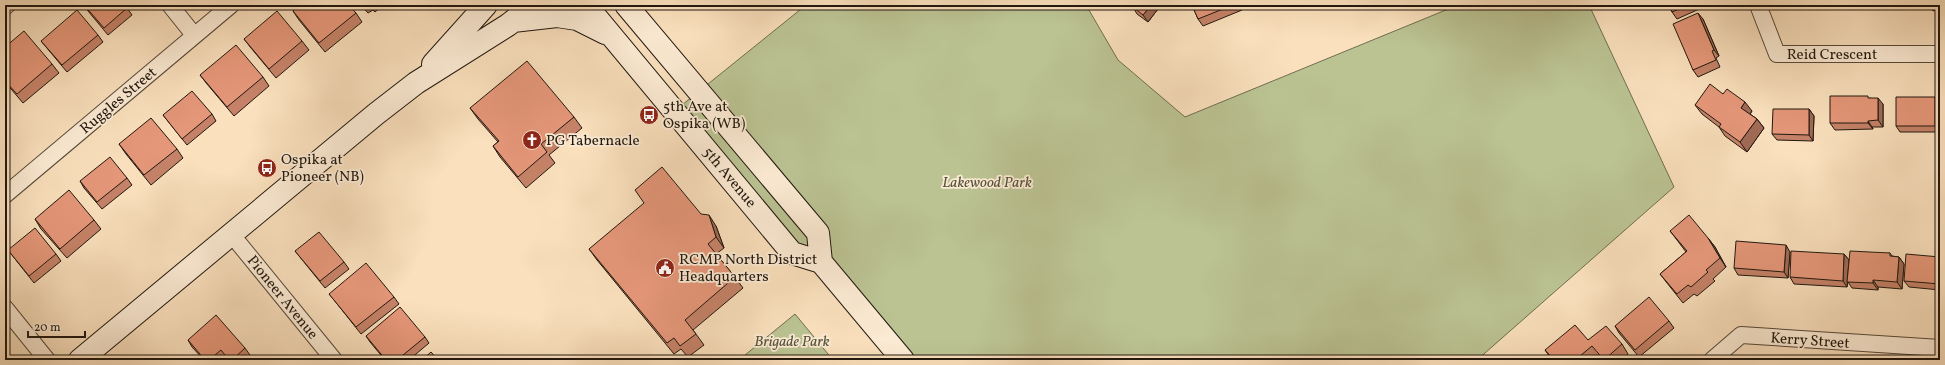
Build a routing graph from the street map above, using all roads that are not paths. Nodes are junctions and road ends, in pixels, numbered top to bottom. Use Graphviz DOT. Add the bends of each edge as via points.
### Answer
graph roads {
  1 [pos="13,5"];
  2 [pos="170,5"];
  3 [pos="231,5"];
  4 [pos="486,5"];
  5 [pos="534,5"];
  6 [pos="586,5"];
  7 [pos="626,5"];
  8 [pos="635,5"];
  9 [pos="1758,5"];
  10 [pos="5,12"];
  11 [pos="513,21"];
  12 [pos="645,27"];
  13 [pos="194,35"];
  14 [pos="612,36"];
  15 [pos="1940,54"];
  16 [pos="416,83"];
  17 [pos="5,194"];
  18 [pos="232,235"];
  19 [pos="821,262"];
  20 [pos="5,308"];
  21 [pos="1940,348"];
  22 [pos="47,360"];
  23 [pos="80,360"];
  24 [pos="334,360"];
  25 [pos="903,360"];
  26 [pos="1712,360"];
  1 -- 10 [label="lane"];
  2 -- 13 [label="street"];
  3 -- 13 [label="street, Ruggles Street"];
  4 -- 16 [label="main road"];
  5 -- 11 [label="main road"];
  6 -- 14 [label="main road, 5th Avenue"];
  7 -- 12 [label="main road, 5th Avenue"];
  8 -- 12 [label="main road"];
  9 -- 15 [label="street, Reid Crescent" via="1777,54"];
  11 -- 14 [label="main road" via="558,16 577,19"];
  11 -- 16 [label="main road"];
  12 -- 19 [label="main road, 5th Avenue" via="818,233"];
  13 -- 17 [label="street, Ruggles Street"];
  14 -- 19 [label="main road, 5th Avenue" via="792,253"];
  16 -- 18 [label="main road"];
  18 -- 23 [label="main road"];
  18 -- 24 [label="street, Pioneer Avenue"];
  19 -- 25 [label="main road"];
  20 -- 22 [label="street"];
  21 -- 26 [label="street, Kerry Street" via="1742,335"];
}
